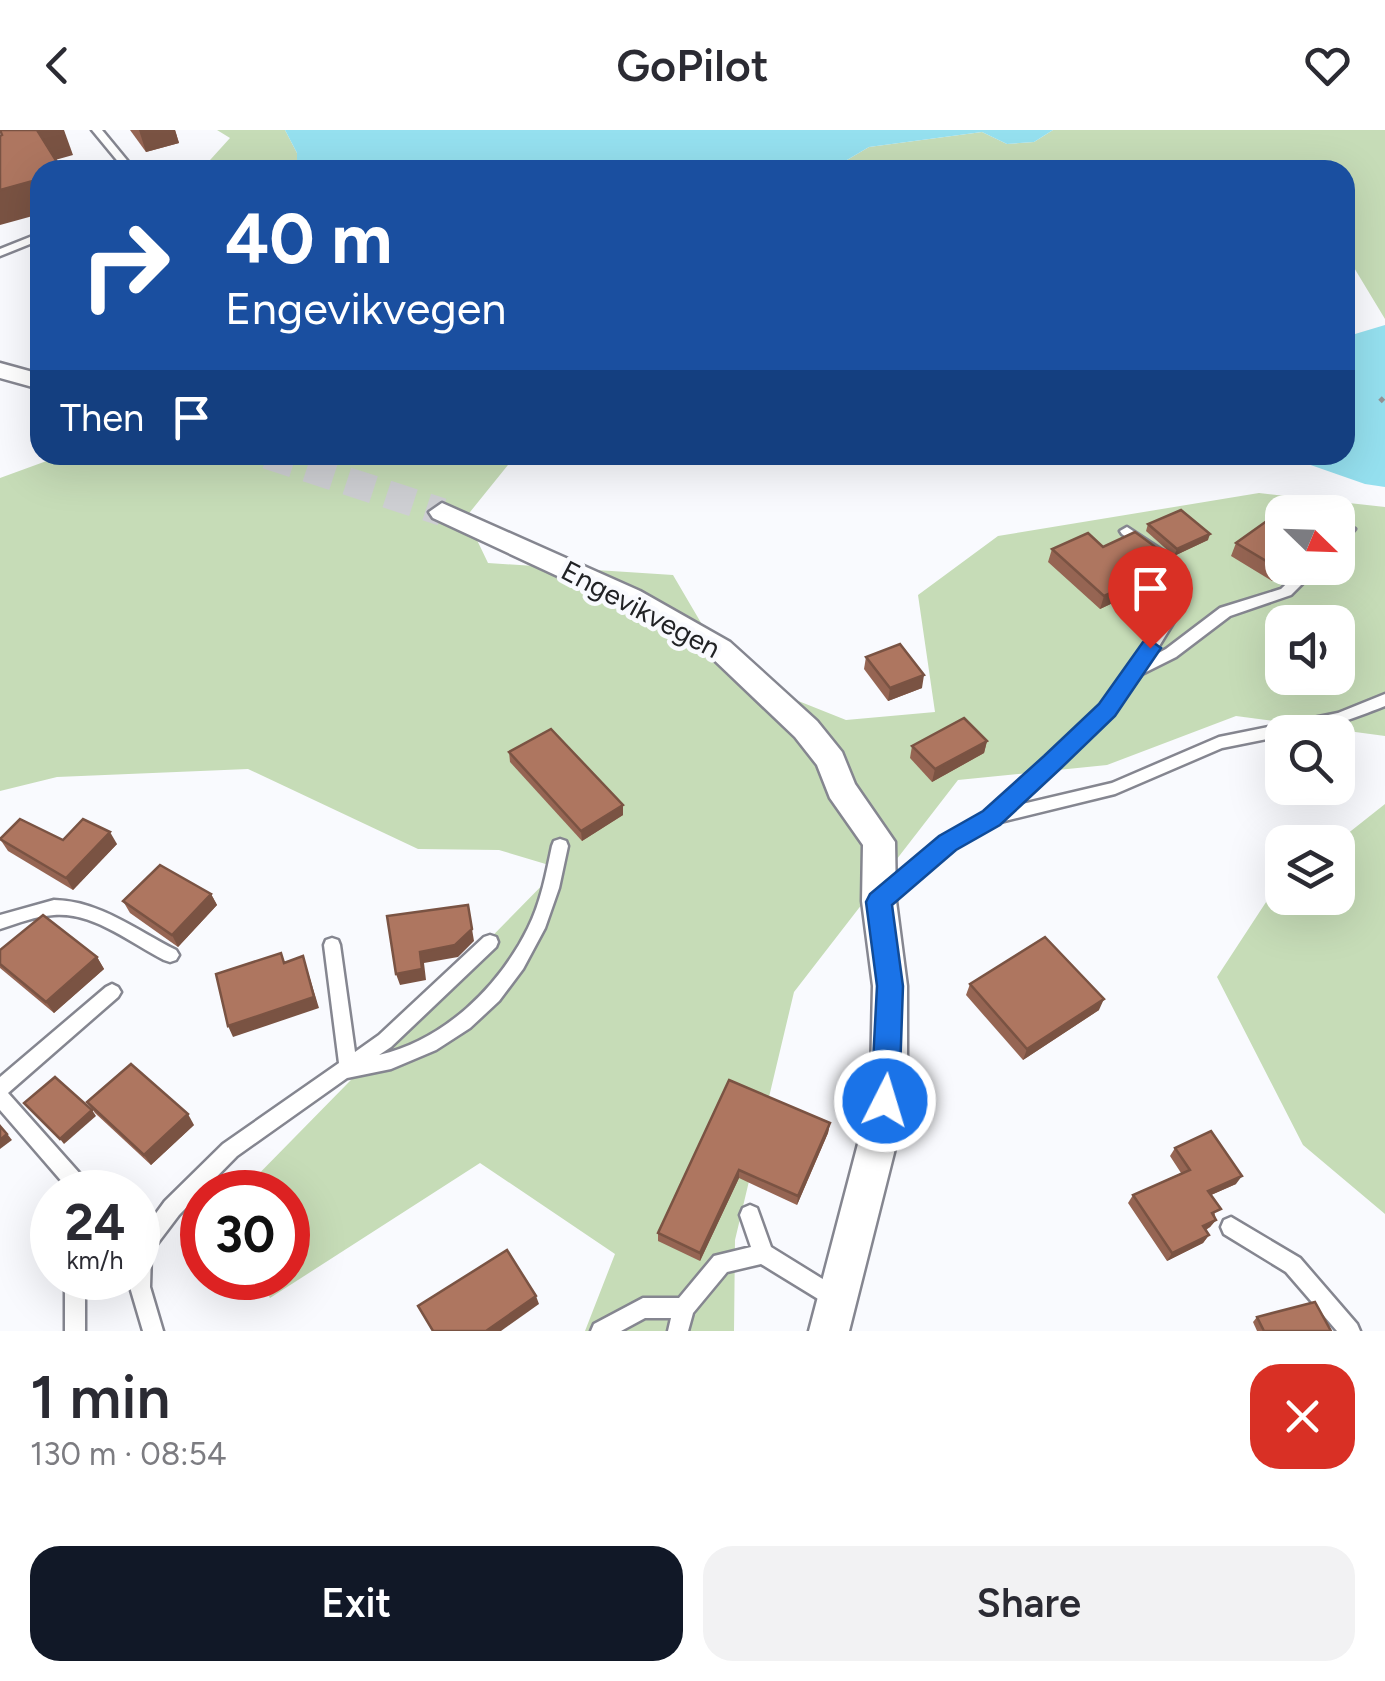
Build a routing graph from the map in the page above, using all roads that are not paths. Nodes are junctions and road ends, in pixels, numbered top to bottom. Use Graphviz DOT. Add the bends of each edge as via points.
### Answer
graph roads {
  1 [pos="98,130"];
  2 [pos="122,160"];
  3 [pos="30,240"];
  4 [pos="0,253"];
  5 [pos="0,370"];
  6 [pos="30,379"];
  7 [pos="442,512"];
  8 [pos="1126,531"];
  9 [pos="1293,585"];
  10 [pos="1136,671"];
  11 [pos="1385,700"];
  12 [pos="992,818"];
  13 [pos="560,846"];
  14 [pos="879,902"];
  15 [pos="0,922"];
  16 [pos="490,942"];
  17 [pos="332,945"];
  18 [pos="170,955"];
  19 [pos="112,992"];
  20 [pos="348,1071"];
  21 [pos="0,1088"];
  22 [pos="0,1097"];
  23 [pos="63,1170"];
  24 [pos="750,1215"];
  25 [pos="160,1222"];
  26 [pos="1232,1227"];
  27 [pos="763,1254"];
  28 [pos="76,1300"];
  29 [pos="144,1300"];
  30 [pos="684,1308"];
  31 [pos="834,1316"];
  32 [pos="75,1331"];
  33 [pos="153,1331"];
  34 [pos="602,1331"];
  35 [pos="678,1331"];
  36 [pos="1350,1331"];
  1 -- 2 [label="lane"];
  3 -- 4 [label="lane"];
  5 -- 6 [label="street"];
  7 -- 14 [label="street, Engevikvegen" via="630,598 720,649 766,690 831,760 841,789 879,842"];
  8 -- 10 [label="lane" via="1163,557 1182,585 1179,602"];
  9 -- 10 [label="lane" via="1224,612"];
  10 -- 12 [label="lane" via="1107,710"];
  11 -- 12 [label="lane" via="1340,718 1219,743 1115,788"];
  12 -- 14 [label="lane" via="948,843"];
  13 -- 20 [label="lane" via="554,893 533,942 497,994 457,1029 390,1064"];
  14 -- 31 [label="street, Engevikvegen" via="890,986 888,1077"];
  15 -- 18 [label="lane" via="40,907 78,906"];
  16 -- 20 [label="lane"];
  17 -- 20 [label="lane"];
  19 -- 21 [label="lane"];
  20 -- 25 [label="lane" via="230,1150"];
  22 -- 23 [label="lane"];
  24 -- 27 [label="lane"];
  26 -- 36 [label="lane" via="1294,1265"];
  27 -- 30 [label="lane" via="721,1264"];
  27 -- 31 [label="lane, Engevikvegen"];
  28 -- 32 [label="lane"];
  29 -- 33 [label="lane"];
  30 -- 34 [label="lane" via="643,1308"];
  30 -- 35 [label="lane"];
}
